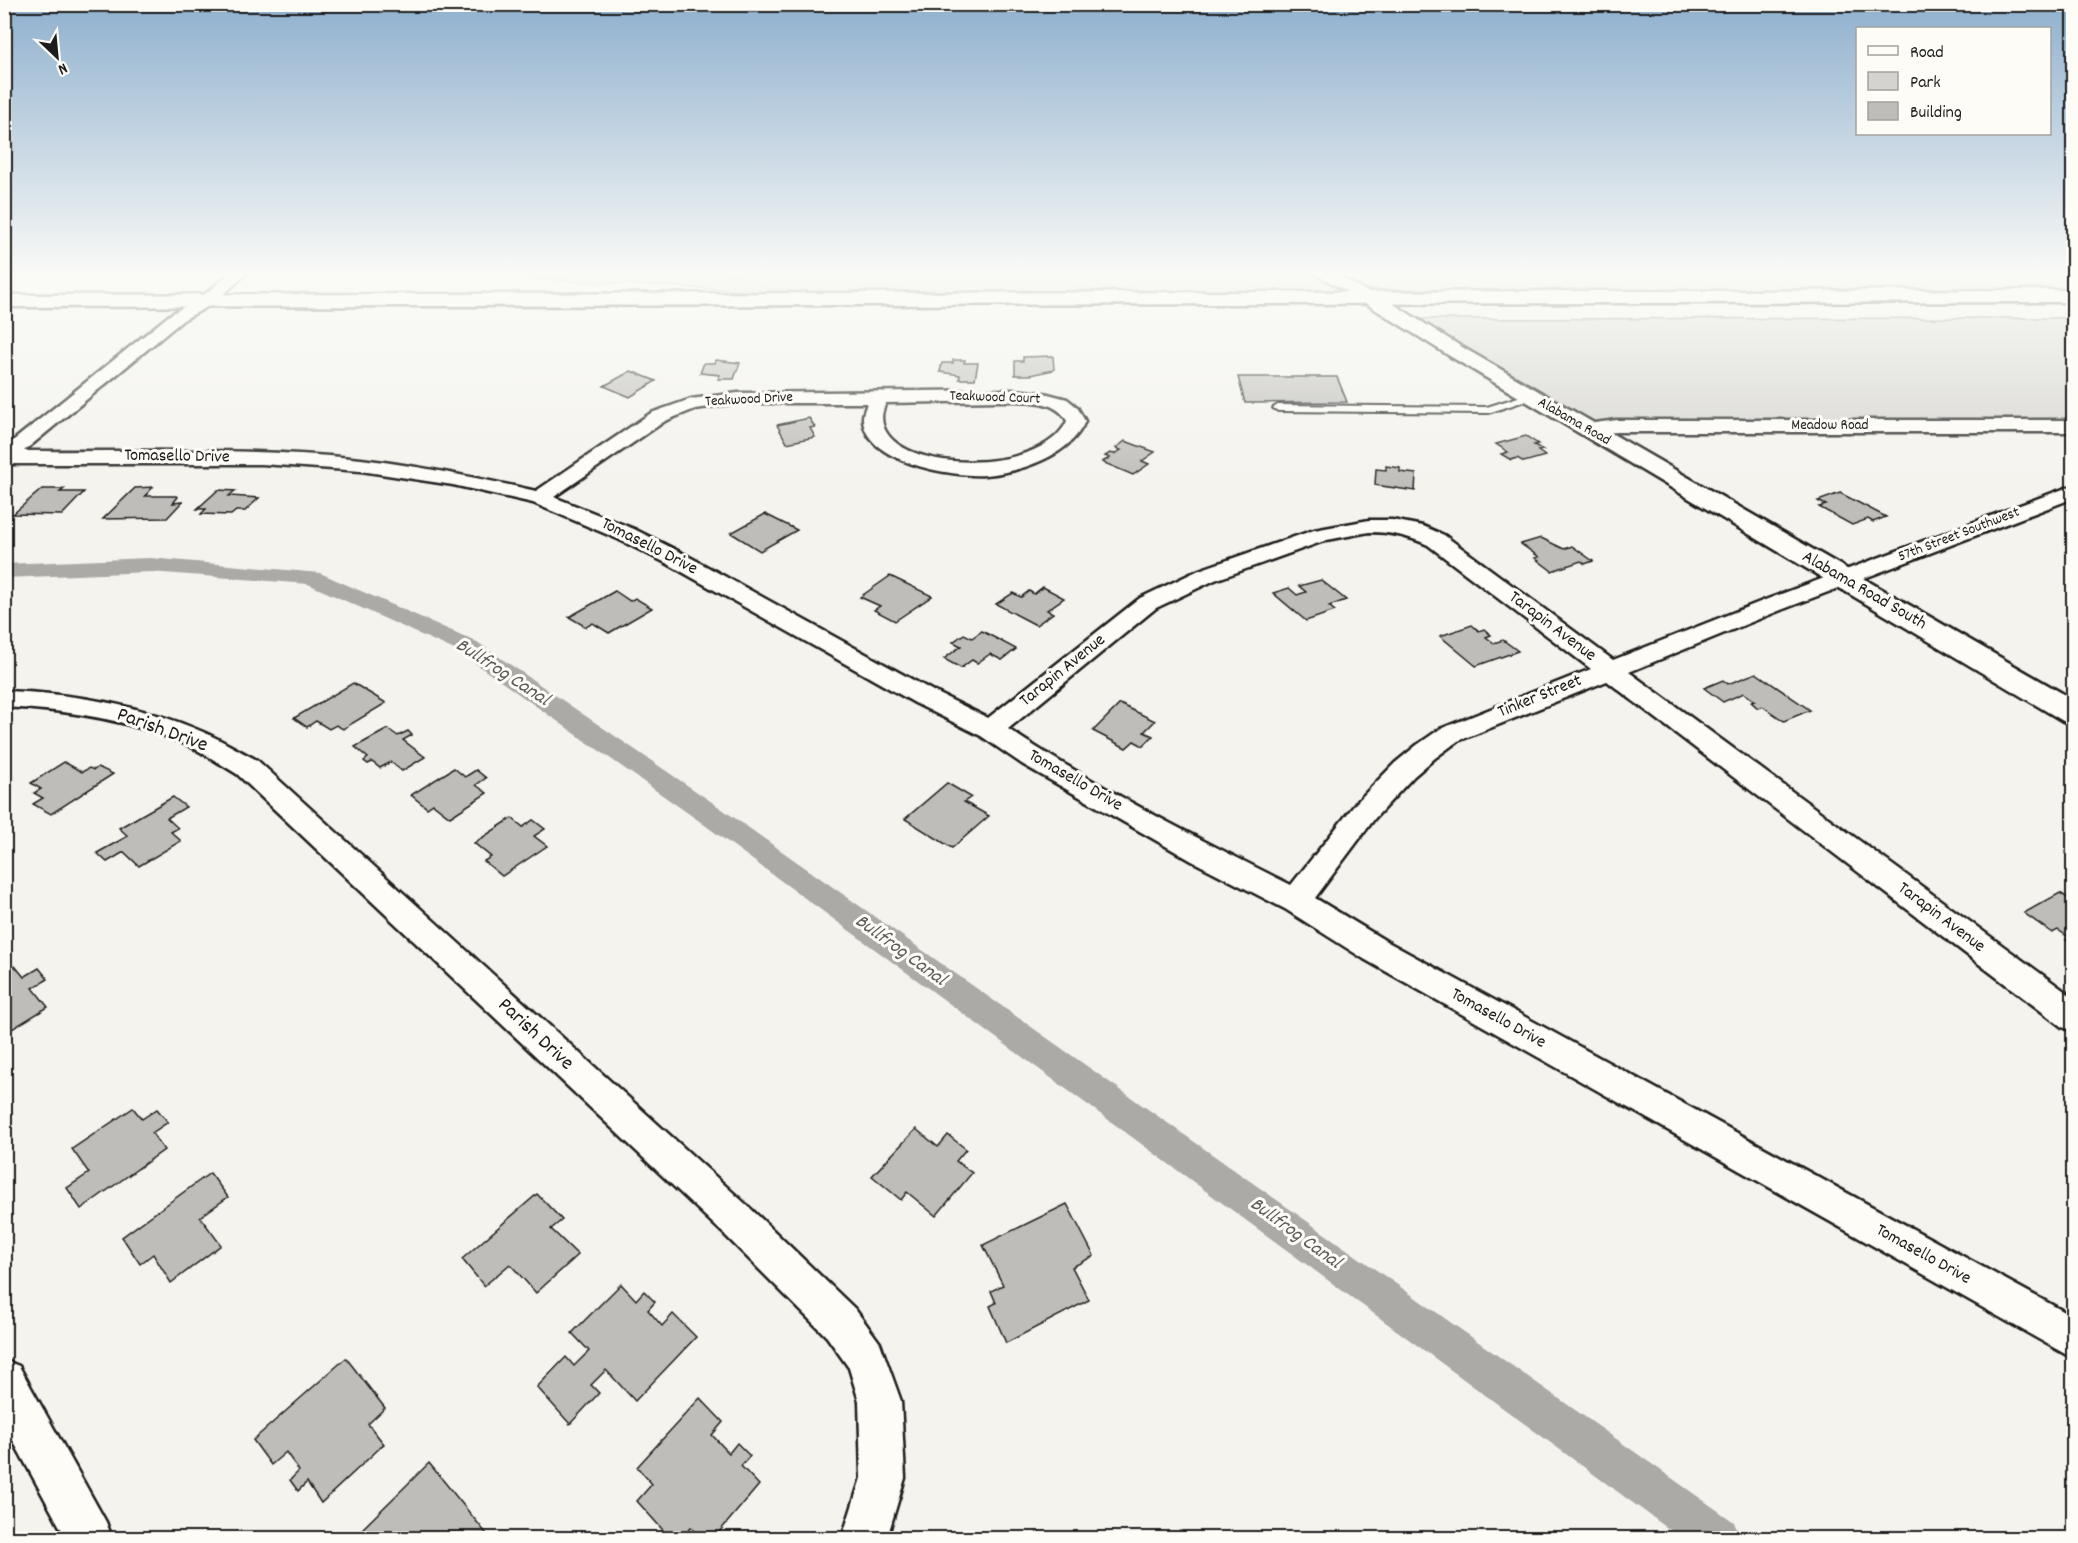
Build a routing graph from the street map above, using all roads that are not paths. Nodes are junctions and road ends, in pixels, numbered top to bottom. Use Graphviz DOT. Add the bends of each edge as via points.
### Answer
graph roads {
  1 [pos="143,345"];
  2 [pos="1447,345"];
  3 [pos="1531,396"];
  4 [pos="878,399"];
  5 [pos="1278,408"];
  6 [pos="2073,426"];
  7 [pos="1587,429"];
  8 [pos="5,457"];
  9 [pos="1654,469"];
  10 [pos="2073,491"];
  11 [pos="539,498"];
  12 [pos="1845,580"];
  13 [pos="1610,669"];
  14 [pos="4,699"];
  15 [pos="2073,714"];
  16 [pos="990,730"];
  17 [pos="1296,901"];
  18 [pos="2073,1017"];
  19 [pos="2073,1339"];
  20 [pos="4,1381"];
  21 [pos="90,1539"];
  22 [pos="865,1539"];
  1 -- 8 [label="street"];
  2 -- 3 [label="main road, Alabama Road"];
  3 -- 5 [label="lane" via="1488,410"];
  3 -- 7 [label="main road, Alabama Road"];
  4 -- 4 [label="street, Teakwood Court" via="1033,397 1058,402 1072,411 1076,421 1062,440 1029,458 1002,467 956,469 914,459 884,442 872,420"];
  4 -- 11 [label="street, Teakwood Drive" via="738,398 691,404 658,417"];
  6 -- 7 [label="street, Meadow Road"];
  7 -- 9 [label="main road, Alabama Road"];
  8 -- 11 [label="street, Tomasello Drive" via="262,458 361,465 453,479"];
  9 -- 12 [label="main road, Alabama Road South"];
  10 -- 12 [label="street, 57th Street Southwest"];
  11 -- 16 [label="street, Tomasello Drive" via="676,559"];
  12 -- 13 [label="street, Tinker Street"];
  12 -- 15 [label="main road, Alabama Road South"];
  13 -- 16 [label="street, Tarapin Avenue" via="1436,540 1403,529 1369,526 1322,535 1272,551 1207,575 1148,603"];
  13 -- 17 [label="street, Tinker Street" via="1476,723 1426,749 1388,783"];
  13 -- 18 [label="street, Tarapin Avenue"];
  14 -- 22 [label="street, Parish Drive" via="67,703 134,716 195,739 247,767 753,1237 841,1323 866,1357 880,1401 883,1478"];
  16 -- 17 [label="street, Tomasello Drive" via="1192,847"];
  17 -- 19 [label="street, Tomasello Drive" via="1385,956"];
  20 -- 21 [label="street"];
}
